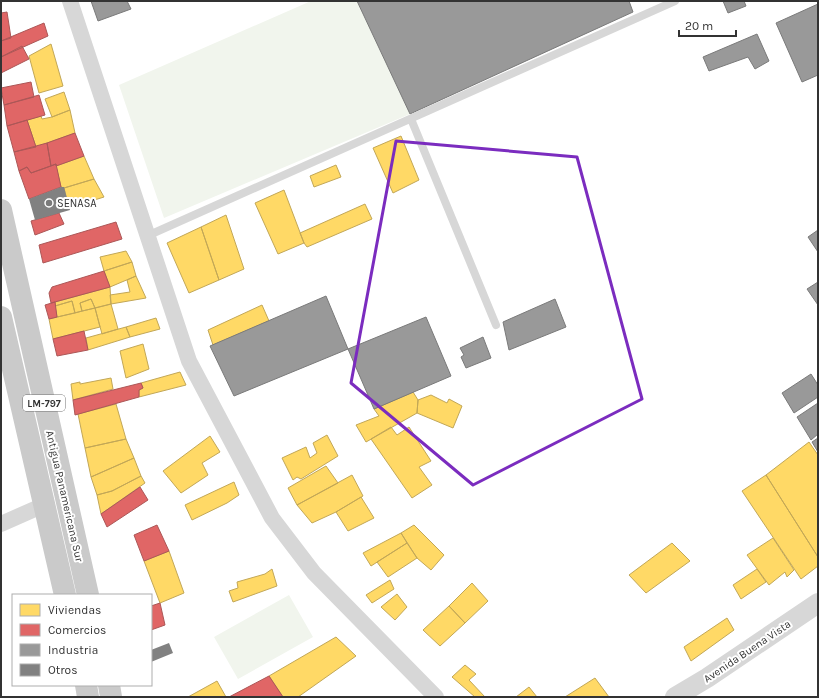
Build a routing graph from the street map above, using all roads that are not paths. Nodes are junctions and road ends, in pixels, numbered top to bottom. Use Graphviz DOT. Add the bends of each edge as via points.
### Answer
graph roads {
  1 [pos="70,1"];
  2 [pos="676,1"];
  3 [pos="411,119"];
  4 [pos="1,210"];
  5 [pos="147,236"];
  6 [pos="1,317"];
  7 [pos="496,325"];
  8 [pos="44,505"];
  9 [pos="1,524"];
  10 [pos="65,594"];
  11 [pos="88,594"];
  12 [pos="818,603"];
  13 [pos="86,686"];
  14 [pos="109,686"];
  15 [pos="88,697"];
  16 [pos="111,697"];
  17 [pos="436,697"];
  18 [pos="675,697"];
  1 -- 5 [label="street"];
  2 -- 3 [label="lane"];
  3 -- 5 [label="lane"];
  3 -- 7 [label="lane"];
  4 -- 11 [label="main road, Antigua Panamericana Sur / LM-797"];
  5 -- 17 [label="street" via="188,361 272,518 314,573"];
  6 -- 8 [label="main road, Antigua Panamericana Sur / LM-797"];
  8 -- 9 [label="street"];
  8 -- 10 [label="main road, Antigua Panamericana Sur / LM-797"];
  12 -- 18 [label="street, Avenida Buena Vista" via="708,678"];
  13 -- 15 [label="main road"];
  14 -- 16 [label="main road"];
}
